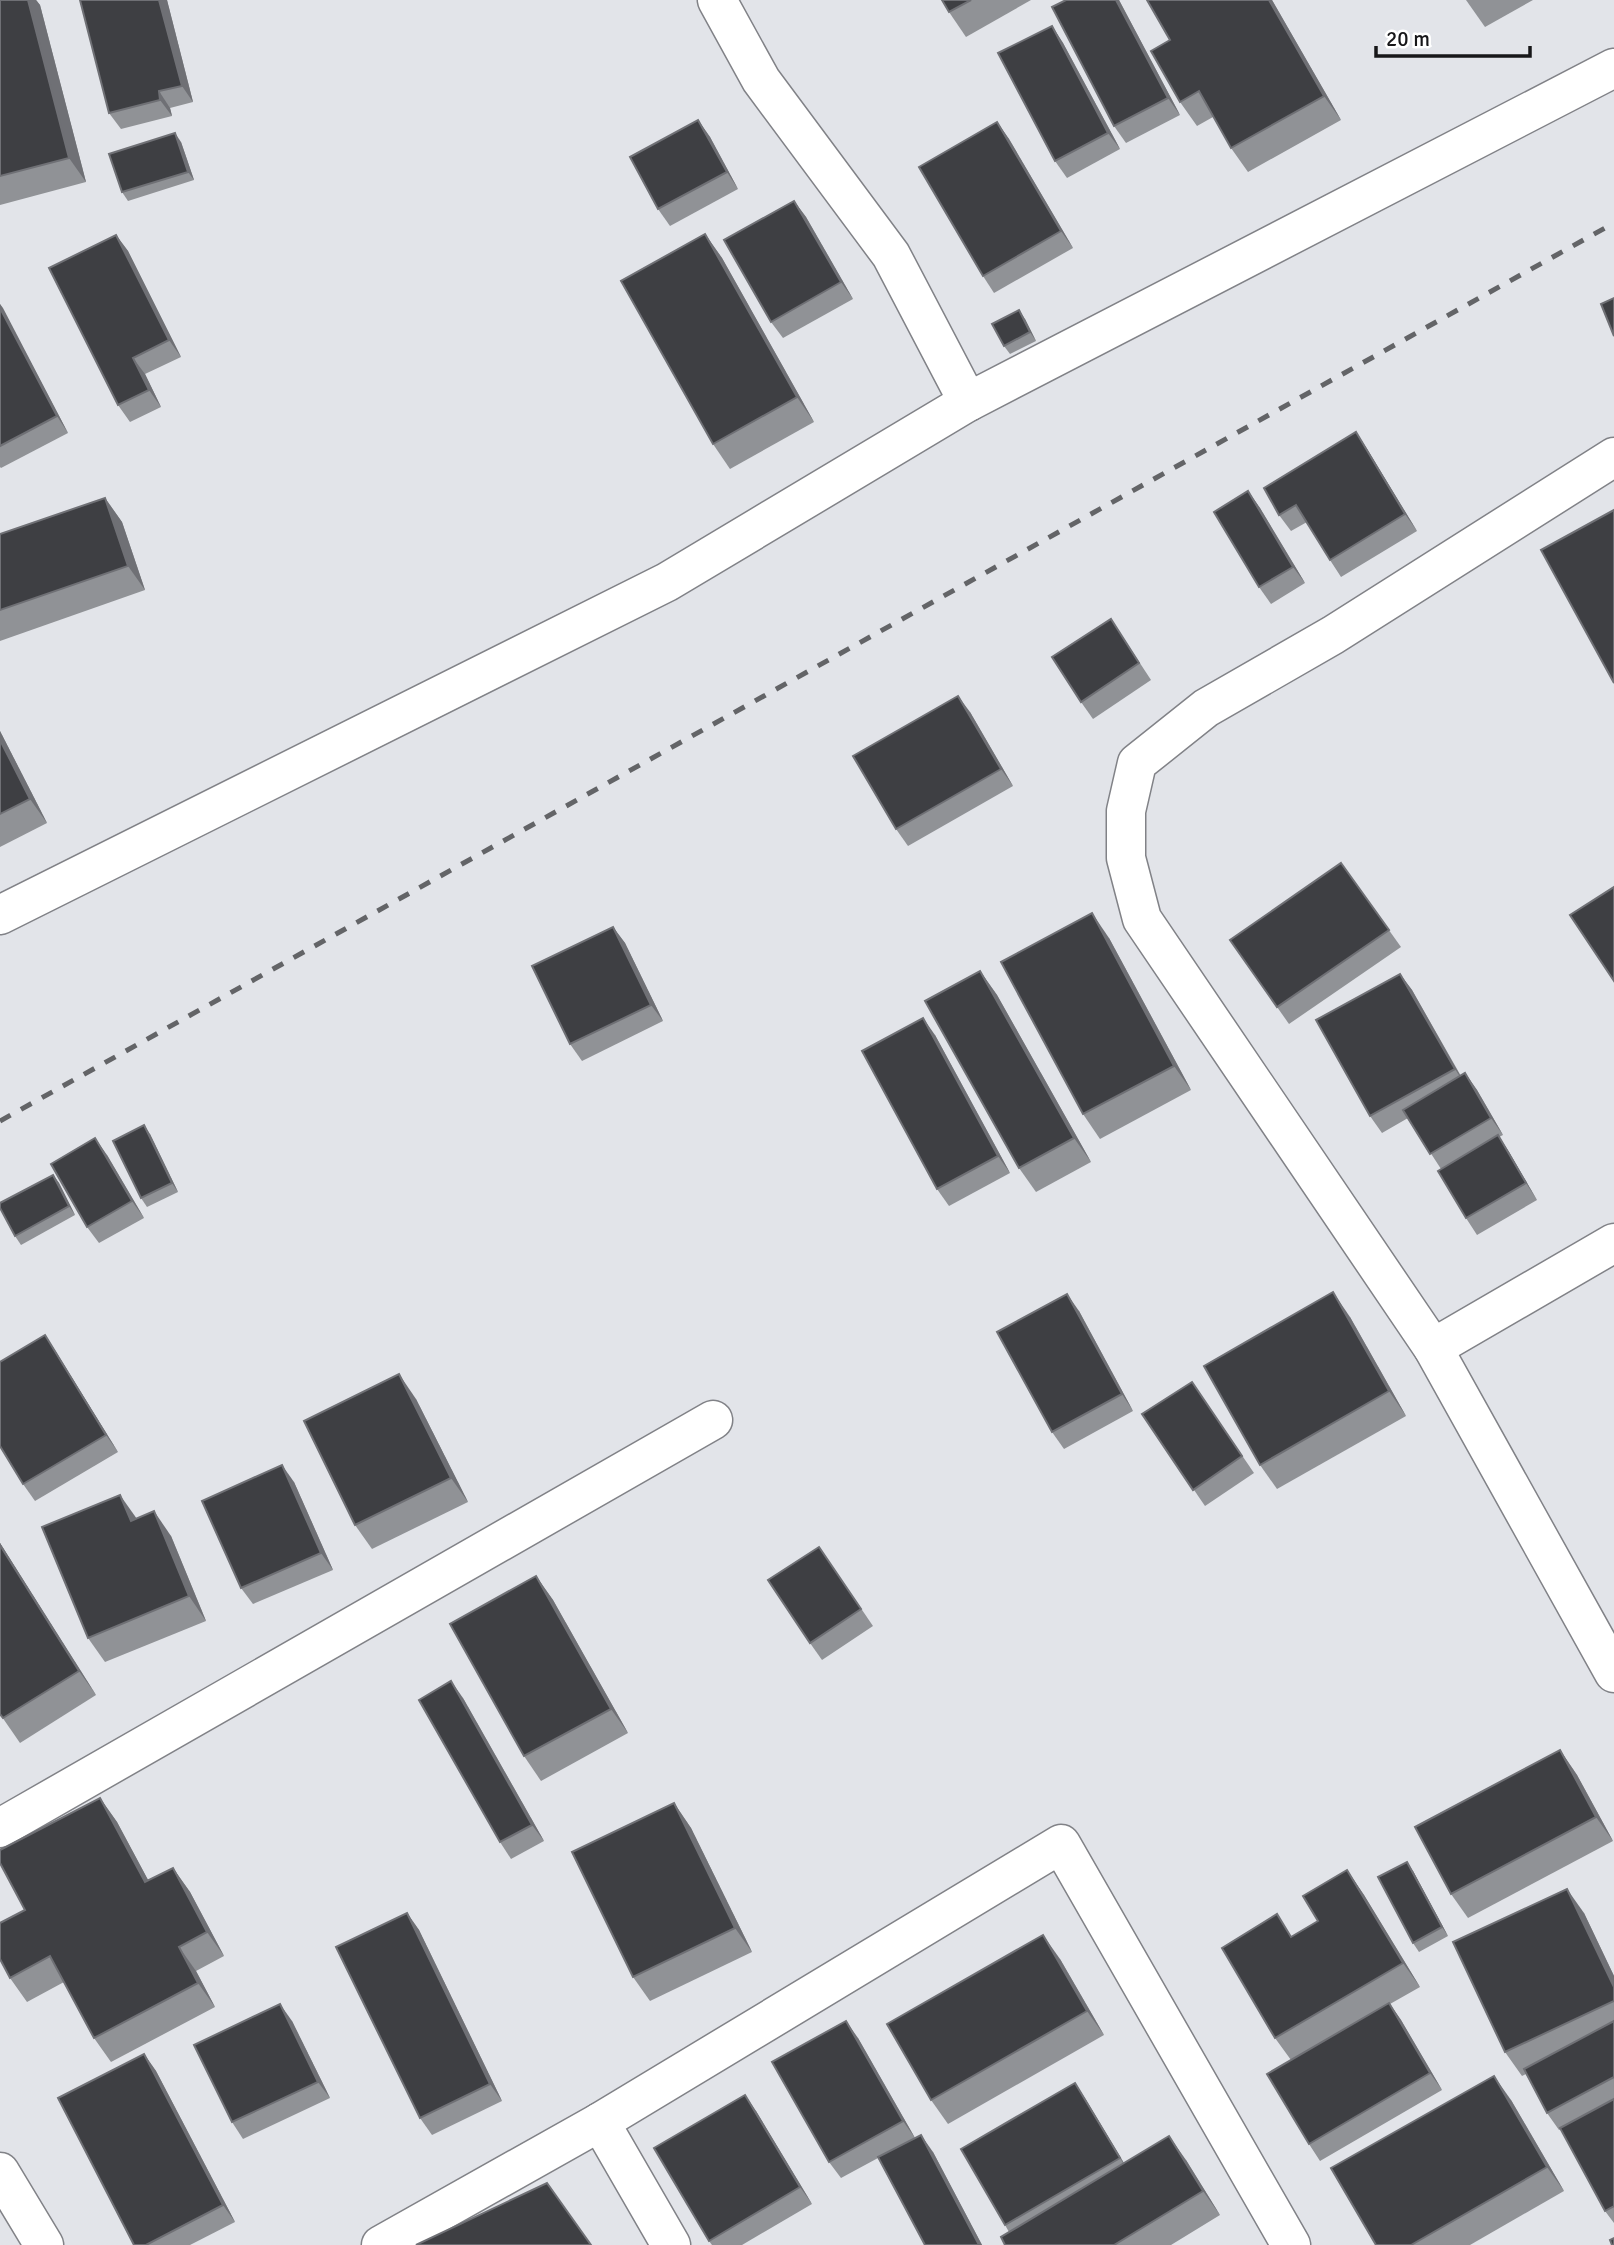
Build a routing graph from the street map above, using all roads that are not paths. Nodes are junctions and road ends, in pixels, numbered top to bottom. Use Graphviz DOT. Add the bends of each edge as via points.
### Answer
graph roads {
  1 [pos="717,0"];
  2 [pos="1614,68"];
  3 [pos="968,402"];
  4 [pos="1614,457"];
  5 [pos="0,915"];
  6 [pos="1614,1244"];
  7 [pos="1433,1349"];
  8 [pos="713,1420"];
  9 [pos="1614,1673"];
  10 [pos="0,1828"];
  11 [pos="600,2122"];
  12 [pos="0,2172"];
  13 [pos="44,2245"];
  14 [pos="381,2245"];
  15 [pos="671,2245"];
  16 [pos="1291,2245"];
  1 -- 3 [label="street" via="761,80 891,255"];
  2 -- 3 [label="street"];
  3 -- 5 [label="street" via="667,582"];
  4 -- 7 [label="street" via="1333,635 1206,708 1137,763 1126,811 1126,858 1142,919"];
  6 -- 7 [label="street"];
  7 -- 9 [label="street"];
  8 -- 10 [label="street"];
  11 -- 14 [label="street"];
  11 -- 15 [label="street"];
  11 -- 16 [label="street" via="1062,1844"];
  12 -- 13 [label="street"];
}
